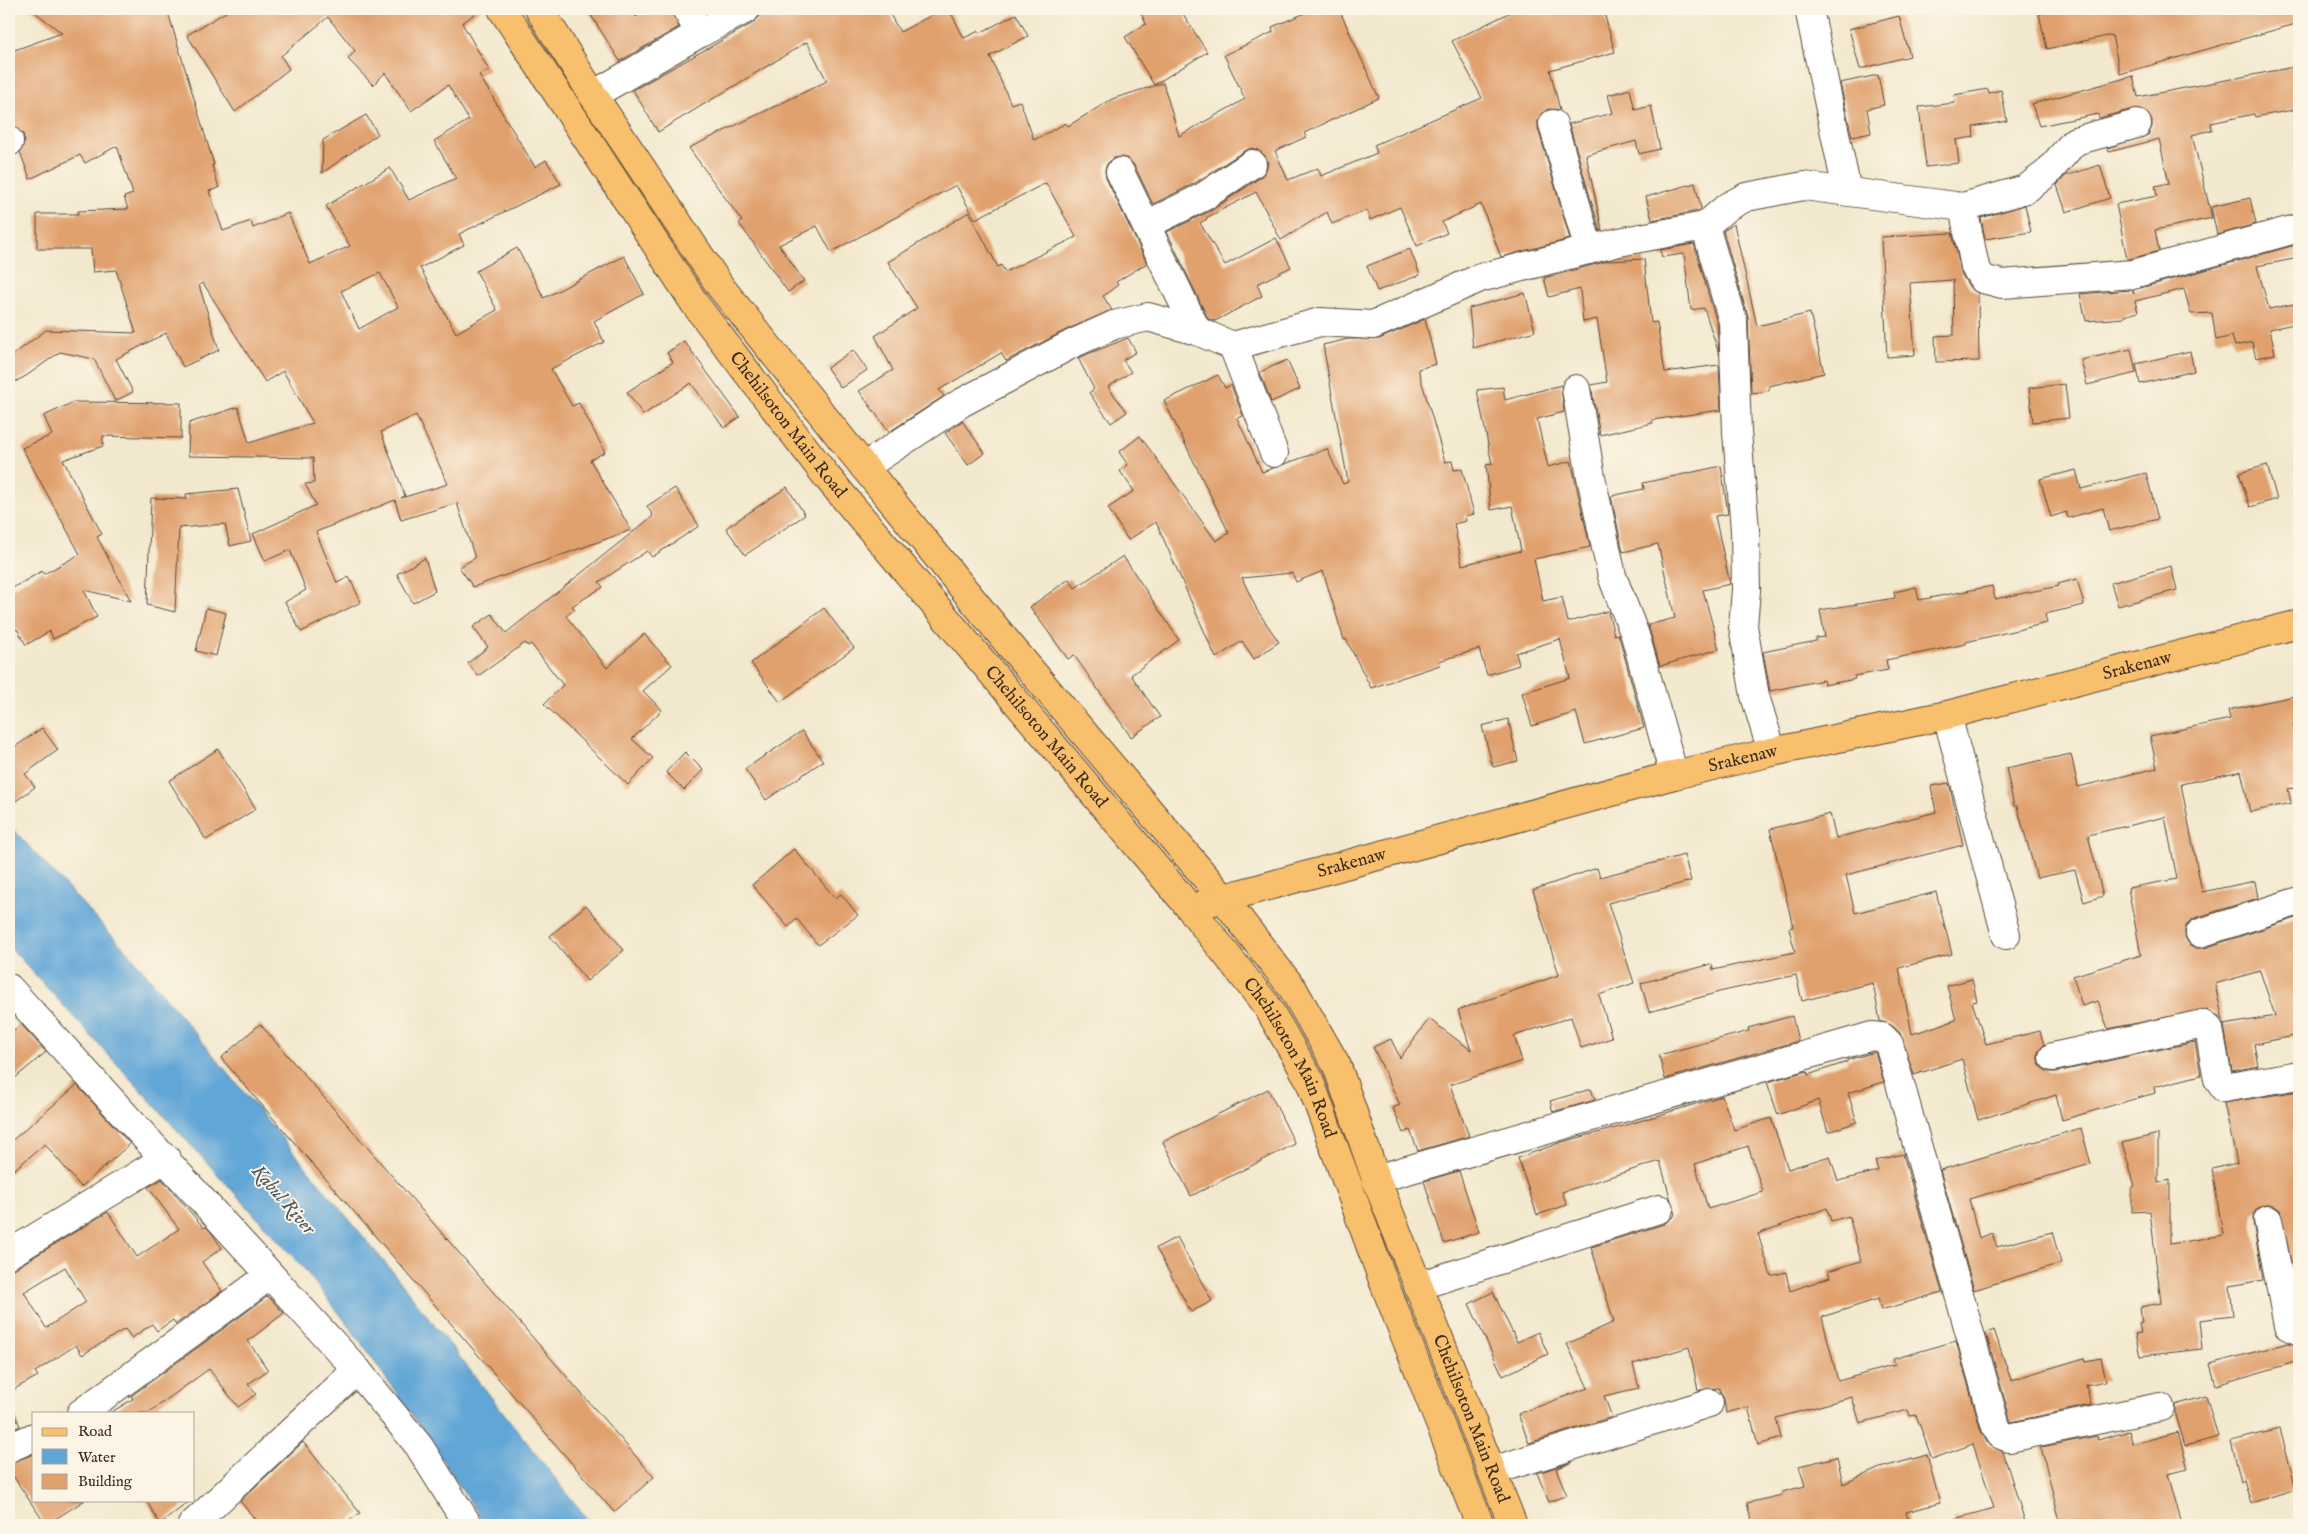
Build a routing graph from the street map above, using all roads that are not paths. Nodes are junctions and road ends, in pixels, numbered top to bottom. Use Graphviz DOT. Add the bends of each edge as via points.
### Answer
graph roads {
  1 [pos="502,9"];
  2 [pos="539,9"];
  3 [pos="686,9"];
  4 [pos="746,9"];
  5 [pos="1809,9"];
  6 [pos="700,33"];
  7 [pos="593,95"];
  8 [pos="1553,124"];
  9 [pos="2137,124"];
  10 [pos="1252,164"];
  11 [pos="1120,172"];
  12 [pos="1847,192"];
  13 [pos="1963,207"];
  14 [pos="1146,225"];
  15 [pos="1705,226"];
  16 [pos="2299,228"];
  17 [pos="1589,250"];
  18 [pos="1197,330"];
  19 [pos="1233,346"];
  20 [pos="1576,389"];
  21 [pos="1274,452"];
  22 [pos="864,467"];
  23 [pos="2299,624"];
  24 [pos="1947,715"];
  25 [pos="1772,752"];
  26 [pos="1674,776"];
  27 [pos="1223,898"];
  28 [pos="2299,901"];
  29 [pos="1190,908"];
  30 [pos="2200,933"];
  31 [pos="2006,934"];
  32 [pos="11,995"];
  33 [pos="2053,1057"];
  34 [pos="2299,1075"];
  35 [pos="166,1158"];
  36 [pos="1376,1179"];
  37 [pos="1659,1209"];
  38 [pos="2268,1220"];
  39 [pos="9,1254"];
  40 [pos="269,1276"];
  41 [pos="1418,1286"];
  42 [pos="2299,1330"];
  43 [pos="357,1370"];
  44 [pos="1709,1403"];
  45 [pos="2160,1407"];
  46 [pos="82,1412"];
  47 [pos="32,1438"];
  48 [pos="9,1448"];
  49 [pos="1492,1471"];
  50 [pos="192,1525"];
  51 [pos="468,1525"];
  52 [pos="1480,1525"];
  53 [pos="1512,1525"];
  1 -- 29 [label="main road, Chehilsoton Main Road" via="695,304 815,462"];
  2 -- 7 [label="main road, Chehilsoton Main Road"];
  3 -- 6 [label="street"];
  4 -- 6 [label="street"];
  5 -- 12 [label="street"];
  6 -- 7 [label="street"];
  7 -- 22 [label="main road, Chehilsoton Main Road" via="720,286"];
  8 -- 17 [label="street"];
  9 -- 13 [label="street" via="2075,141 2047,173 2026,189"];
  10 -- 14 [label="street" via="1203,197"];
  11 -- 14 [label="street"];
  12 -- 13 [label="street"];
  12 -- 15 [label="street" via="1804,186 1746,197"];
  13 -- 16 [label="street" via="1975,266 1983,279 2002,284 2133,274"];
  14 -- 18 [label="street"];
  15 -- 17 [label="street"];
  15 -- 25 [label="street" via="1733,321 1746,590 1743,626 1755,696"];
  17 -- 19 [label="street" via="1480,278 1373,325 1320,322"];
  18 -- 19 [label="street"];
  18 -- 22 [label="street" via="1148,317 1114,325 961,403"];
  19 -- 21 [label="street"];
  20 -- 26 [label="street" via="1612,576 1634,636"];
  22 -- 27 [label="main road, Chehilsoton Main Road"];
  23 -- 24 [label="main road, Srakenaw"];
  24 -- 25 [label="main road, Srakenaw"];
  24 -- 31 [label="street"];
  25 -- 26 [label="main road, Srakenaw"];
  26 -- 27 [label="main road, Srakenaw"];
  27 -- 29 [label="main road, Srakenaw"];
  27 -- 36 [label="main road, Chehilsoton Main Road" via="1293,989 1337,1066"];
  28 -- 30 [label="street"];
  29 -- 52 [label="main road, Chehilsoton Main Road" via="1267,1006 1309,1079 1381,1274"];
  32 -- 35 [label="street"];
  33 -- 34 [label="street" via="2203,1024 2209,1029 2218,1079 2224,1088"];
  35 -- 39 [label="street"];
  35 -- 40 [label="street"];
  36 -- 41 [label="main road, Chehilsoton Main Road"];
  36 -- 45 [label="street" via="1872,1036 1882,1037 1889,1044 1996,1427 2001,1435 2009,1438"];
  37 -- 41 [label="street"];
  38 -- 42 [label="street" via="2288,1326"];
  40 -- 43 [label="street"];
  40 -- 46 [label="street"];
  41 -- 49 [label="main road, Chehilsoton Main Road"];
  43 -- 50 [label="street"];
  43 -- 51 [label="street" via="419,1446"];
  44 -- 49 [label="street"];
  47 -- 48 [label="street"];
  49 -- 53 [label="main road, Chehilsoton Main Road"];
}
